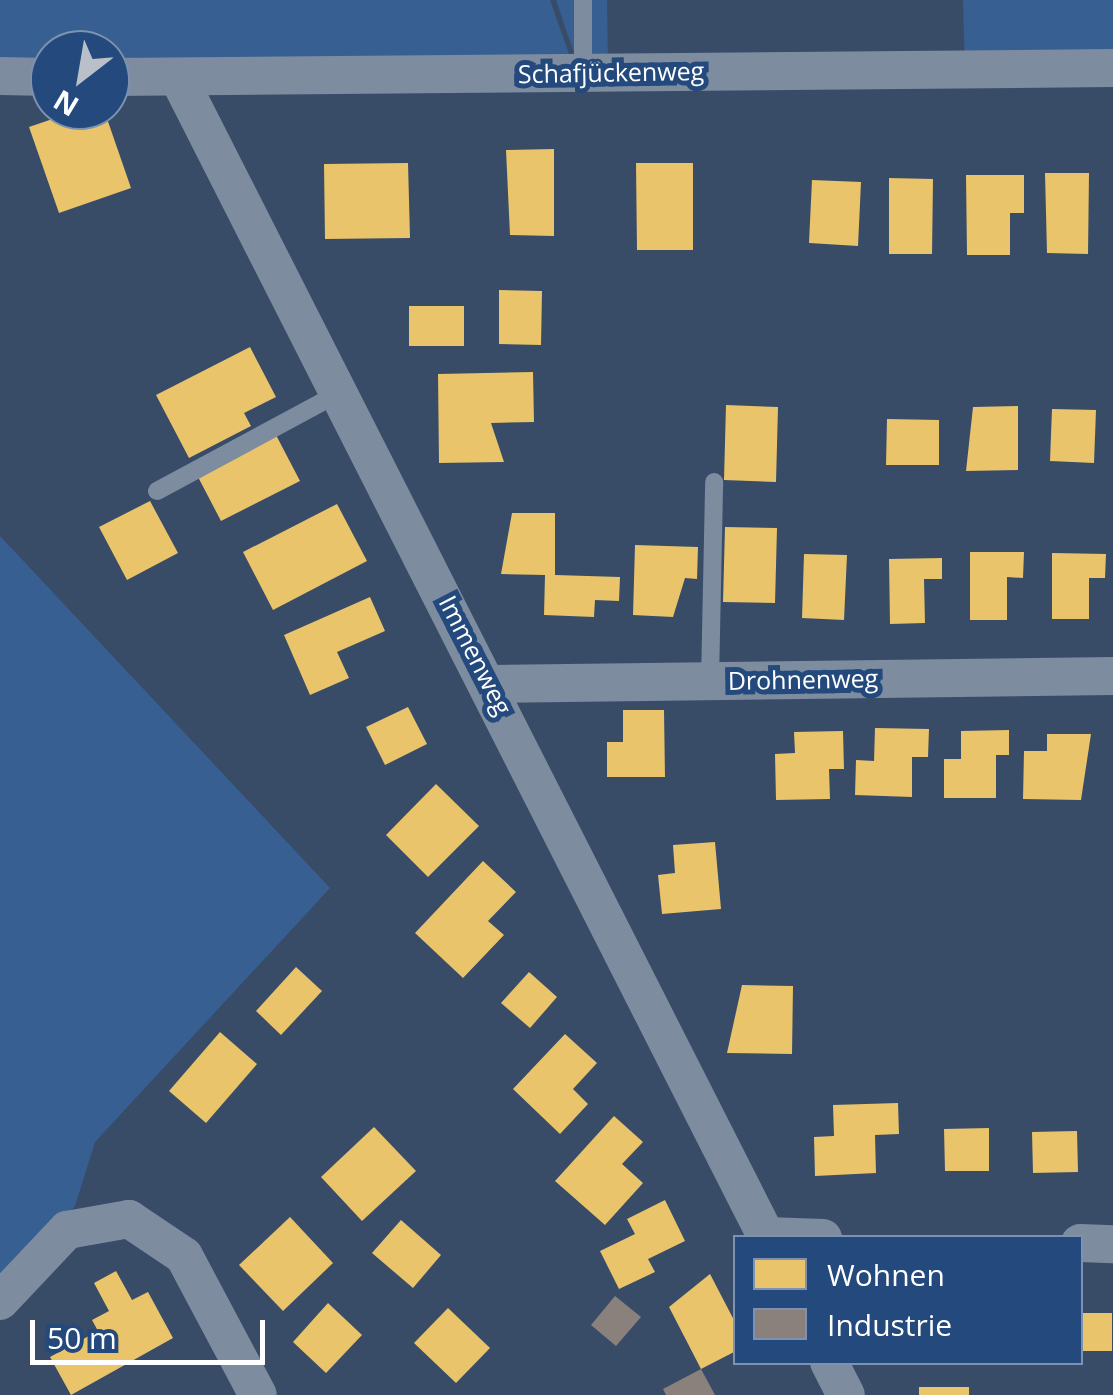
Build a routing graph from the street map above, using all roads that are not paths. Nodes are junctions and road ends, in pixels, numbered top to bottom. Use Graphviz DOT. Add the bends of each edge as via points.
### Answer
graph roads {
  1 [pos="583,0"];
  2 [pos="1113,68"];
  3 [pos="583,72"];
  4 [pos="0,76"];
  5 [pos="30,76"];
  6 [pos="130,77"];
  7 [pos="178,77"];
  8 [pos="342,391"];
  9 [pos="714,482"];
  10 [pos="157,490"];
  11 [pos="1113,676"];
  12 [pos="710,681"];
  13 [pos="492,684"];
  14 [pos="765,1235"];
  15 [pos="1083,1244"];
  16 [pos="1113,1244"];
  17 [pos="0,1301"];
  18 [pos="831,1365"];
  19 [pos="258,1395"];
  20 [pos="846,1395"];
  1 -- 3 [label="lane"];
  2 -- 3 [label="street, Schafjückenweg"];
  3 -- 7 [label="street, Schafjückenweg"];
  4 -- 5 [label="street"];
  6 -- 7 [label="street, Schafjückenweg"];
  7 -- 8 [label="street, Immenweg"];
  8 -- 10 [label="lane"];
  8 -- 13 [label="street, Immenweg"];
  9 -- 12 [label="lane"];
  11 -- 12 [label="street, Drohnenweg"];
  12 -- 13 [label="street, Drohnenweg"];
  13 -- 14 [label="street, Immenweg"];
  15 -- 16 [label="street"];
  17 -- 19 [label="street" via="67,1230 129,1219 184,1256"];
  18 -- 20 [label="street"];
}
